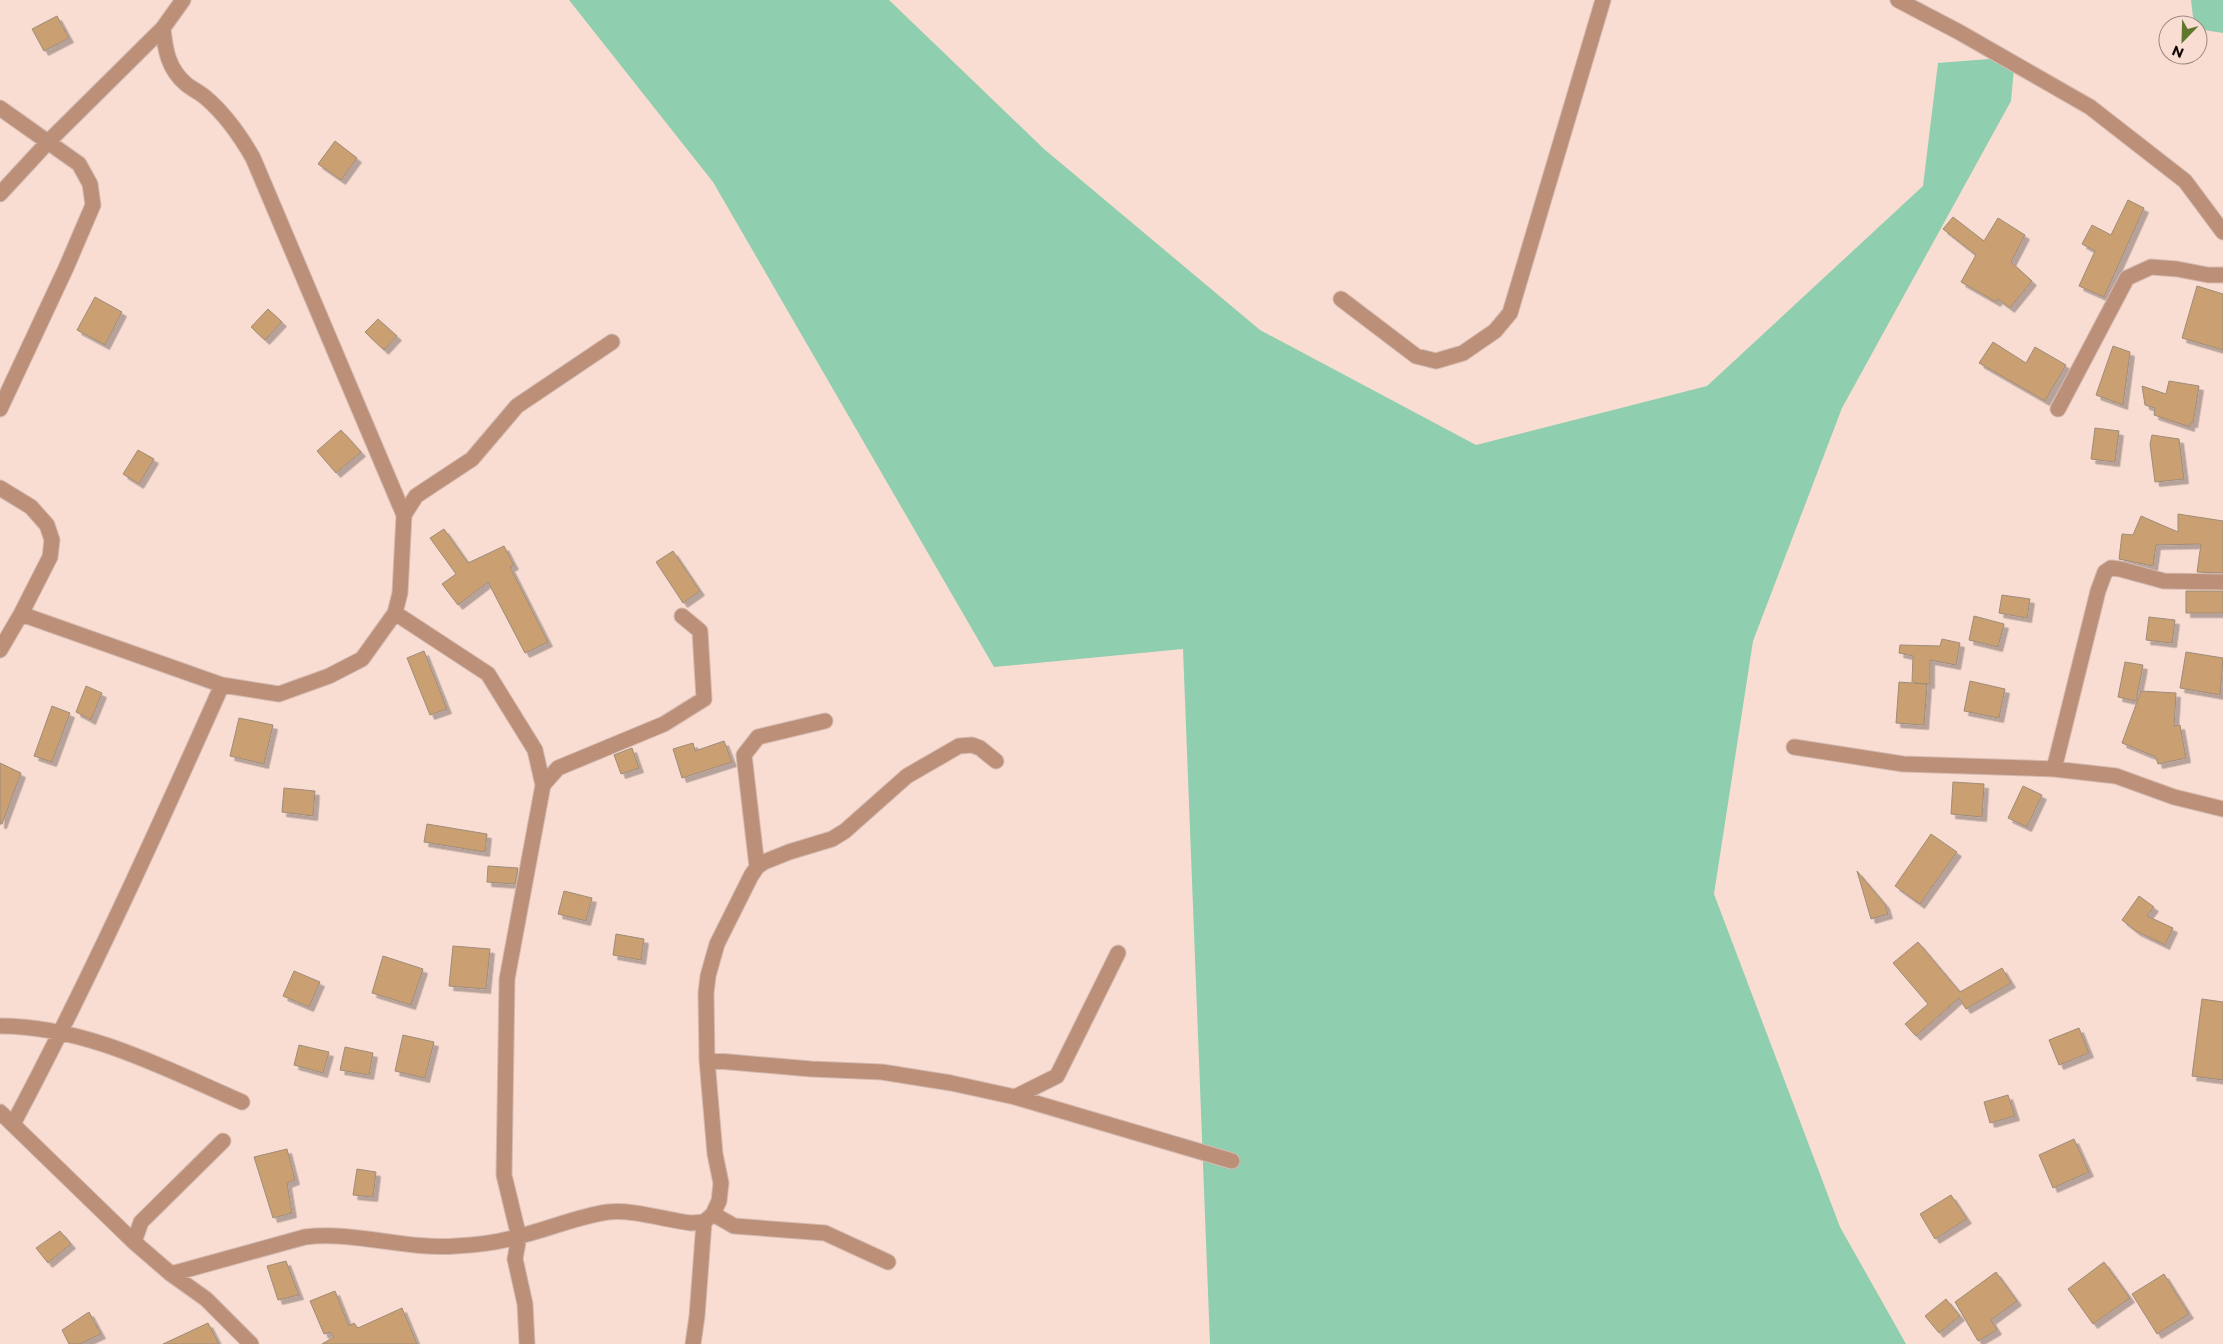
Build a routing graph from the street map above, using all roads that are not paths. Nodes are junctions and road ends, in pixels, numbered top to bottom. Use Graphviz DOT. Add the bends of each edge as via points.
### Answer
graph roads {
  1 [pos="183,0"];
  2 [pos="1603,0"];
  3 [pos="1898,0"];
  4 [pos="163,28"];
  5 [pos="0,108"];
  6 [pos="48,142"];
  7 [pos="0,194"];
  8 [pos="2223,232"];
  9 [pos="2223,275"];
  10 [pos="1342,299"];
  11 [pos="612,342"];
  12 [pos="0,409"];
  13 [pos="2058,410"];
  14 [pos="0,488"];
  15 [pos="404,516"];
  16 [pos="2223,582"];
  17 [pos="395,613"];
  18 [pos="22,614"];
  19 [pos="682,616"];
  20 [pos="0,650"];
  21 [pos="222,685"];
  22 [pos="825,721"];
  23 [pos="1794,748"];
  24 [pos="996,761"];
  25 [pos="2054,769"];
  26 [pos="543,786"];
  27 [pos="2223,809"];
  28 [pos="757,867"];
  29 [pos="1118,953"];
  30 [pos="0,1026"];
  31 [pos="61,1034"];
  32 [pos="707,1060"];
  33 [pos="1015,1097"];
  34 [pos="242,1102"];
  35 [pos="0,1112"];
  36 [pos="13,1124"];
  37 [pos="223,1141"];
  38 [pos="1232,1161"];
  39 [pos="709,1218"];
  40 [pos="519,1237"];
  41 [pos="134,1242"];
  42 [pos="888,1262"];
  43 [pos="171,1274"];
  44 [pos="251,1344"];
  45 [pos="527,1344"];
  46 [pos="692,1344"];
  1 -- 4 [label="street"];
  2 -- 10 [label="street" via="1510,313 1495,331 1463,353 1436,361 1416,356"];
  3 -- 8 [label="street" via="2090,107 2185,180"];
  4 -- 6 [label="street"];
  4 -- 15 [label="street" via="165,51 171,65 184,83 205,97 237,130 253,158"];
  5 -- 6 [label="street"];
  6 -- 7 [label="street"];
  6 -- 12 [label="street" via="79,164 90,184 93,205"];
  9 -- 13 [label="street" via="2151,268 2127,278"];
  11 -- 15 [label="street" via="517,406 472,459 416,496"];
  14 -- 18 [label="street" via="30,507 47,525 52,540 50,557"];
  15 -- 17 [label="street" via="400,593"];
  16 -- 25 [label="street" via="2164,581 2110,568 2105,572"];
  17 -- 21 [label="street" via="362,659 330,676 279,694"];
  17 -- 26 [label="street" via="488,674 535,750"];
  18 -- 20 [label="street"];
  18 -- 21 [label="street"];
  19 -- 26 [label="street" via="700,631 704,699 664,724 558,768"];
  21 -- 31 [label="street"];
  22 -- 28 [label="street" via="758,737 744,755"];
  23 -- 25 [label="street" via="1902,764"];
  24 -- 28 [label="street" via="980,748 959,746 907,776 832,839 789,852"];
  25 -- 27 [label="street" via="2116,776 2174,797"];
  26 -- 40 [label="street" via="507,979 504,1175"];
  28 -- 32 [label="street" via="717,944 708,976"];
  29 -- 33 [label="street" via="1057,1076"];
  30 -- 31 [label="street" via="20,1026"];
  31 -- 34 [label="street" via="117,1048"];
  31 -- 36 [label="street"];
  32 -- 33 [label="street" via="882,1072"];
  32 -- 39 [label="street" via="715,1154 721,1183 719,1201"];
  33 -- 38 [label="street"];
  35 -- 36 [label="street"];
  36 -- 41 [label="street"];
  37 -- 41 [label="street" via="142,1222"];
  39 -- 40 [label="street" via="691,1223 610,1212"];
  39 -- 42 [label="street" via="734,1226 825,1233"];
  39 -- 46 [label="street"];
  40 -- 43 [label="street" via="481,1244 423,1247 320,1235"];
  40 -- 45 [label="street" via="515,1259 525,1304"];
  41 -- 43 [label="street"];
  43 -- 44 [label="street" via="206,1299"];
}
